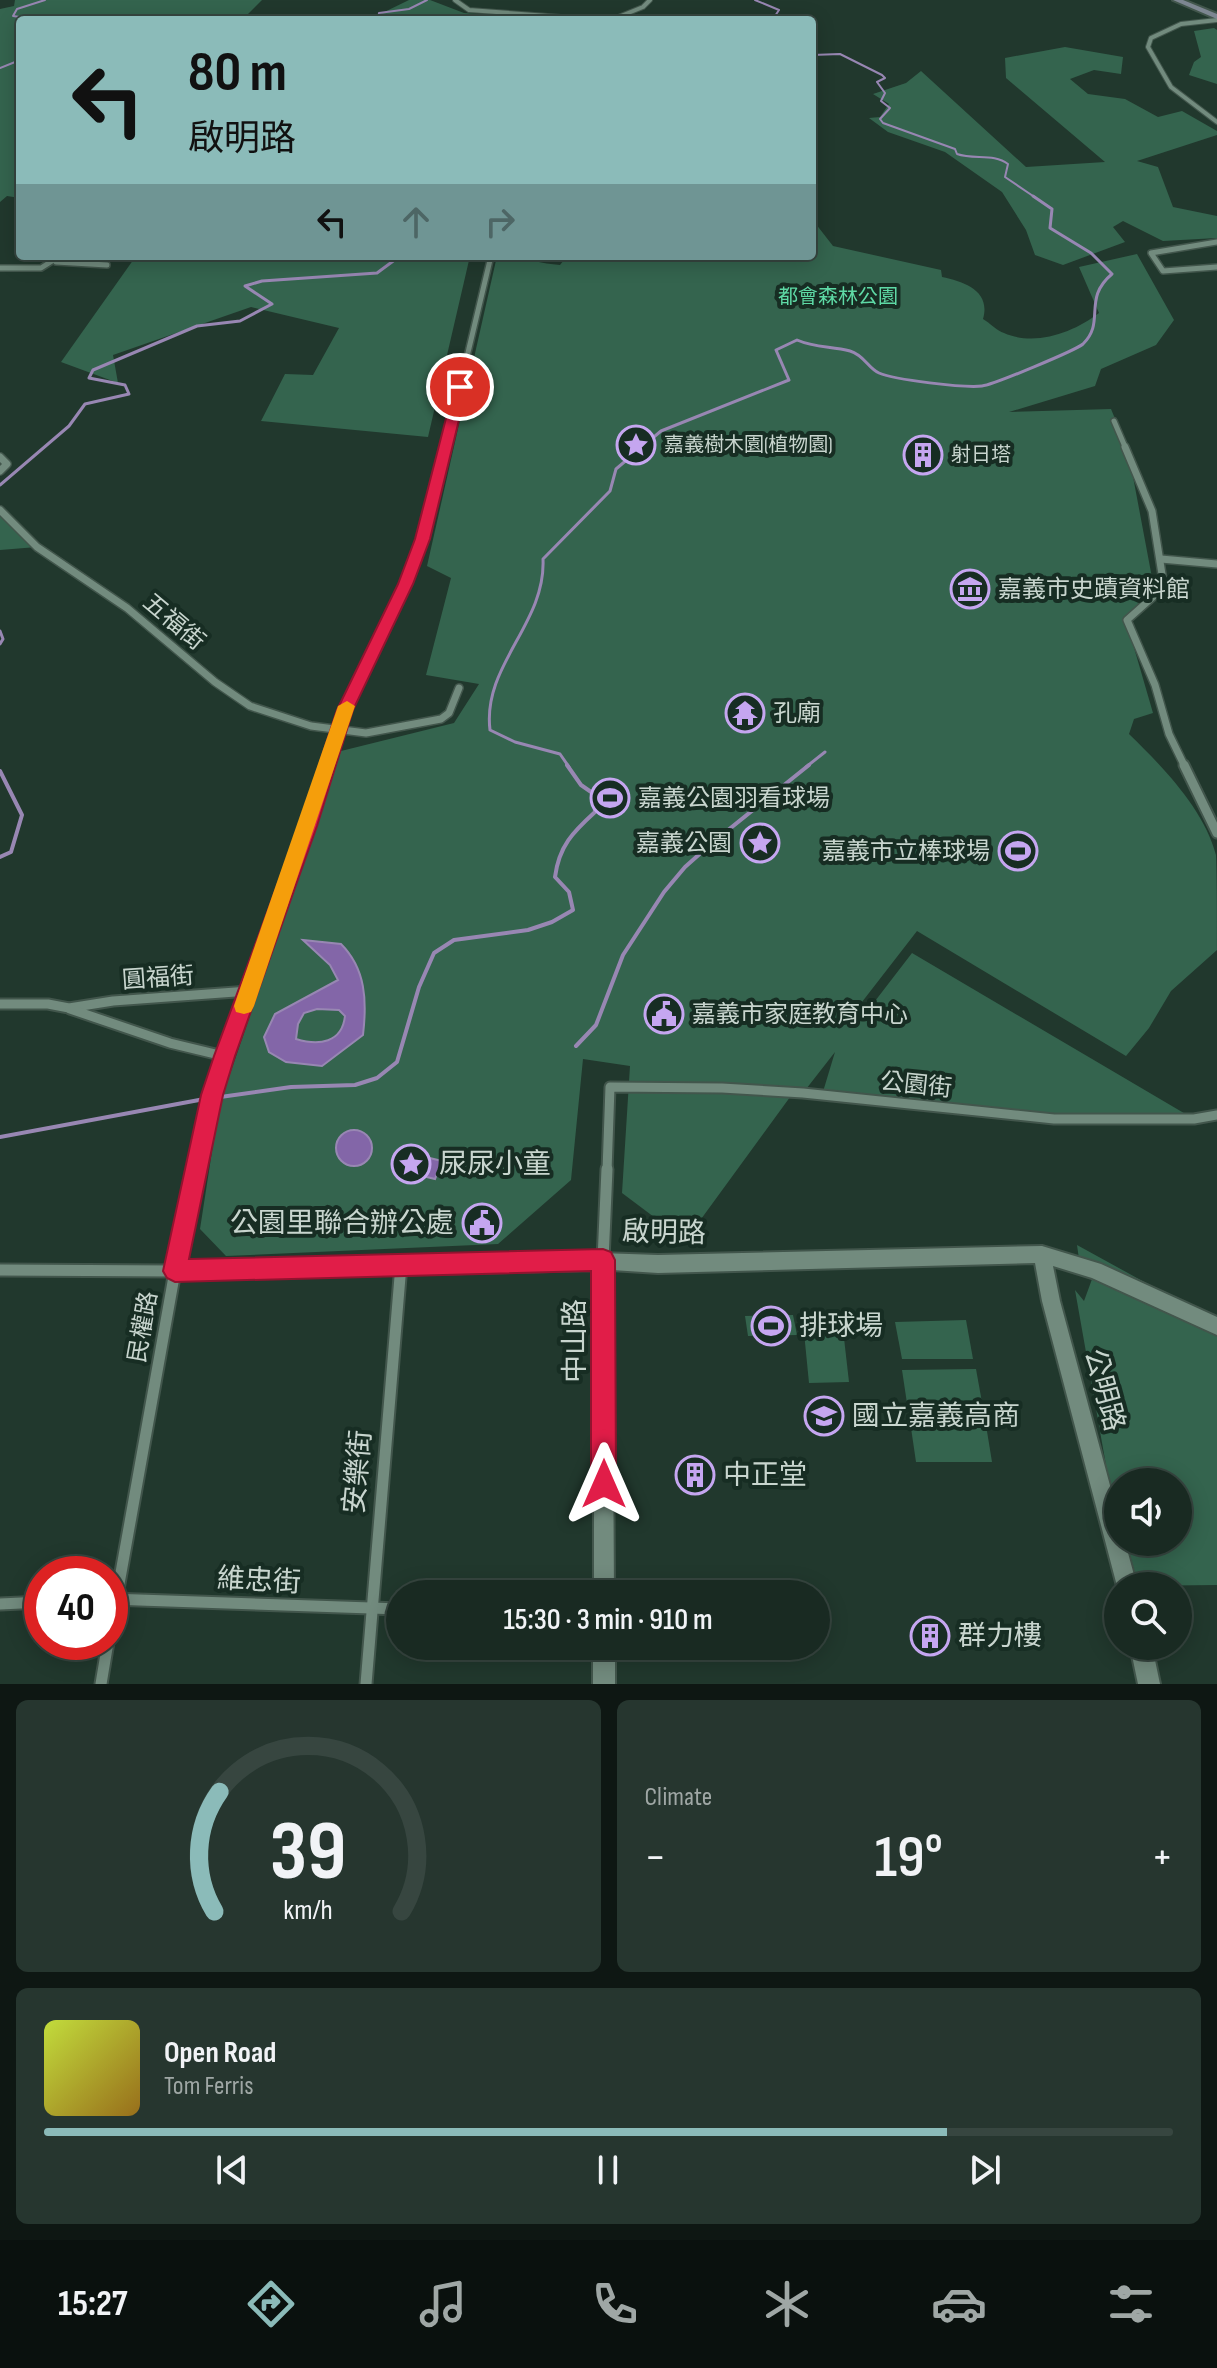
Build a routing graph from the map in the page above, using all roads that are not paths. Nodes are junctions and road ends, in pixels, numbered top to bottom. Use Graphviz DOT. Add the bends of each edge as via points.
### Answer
graph roads {
  1 [pos="455,0"];
  2 [pos="650,0"];
  3 [pos="1177,0"];
  4 [pos="548,16"];
  5 [pos="621,16"];
  6 [pos="1217,18"];
  7 [pos="1217,122"];
  8 [pos="1217,242"];
  9 [pos="56,260"];
  10 [pos="66,260"];
  11 [pos="490,260"];
  12 [pos="107,265"];
  13 [pos="1217,267"];
  14 [pos="0,268"];
  15 [pos="1114,421"];
  16 [pos="0,457"];
  17 [pos="0,471"];
  18 [pos="0,510"];
  19 [pos="1161,559"];
  20 [pos="1217,564"];
  21 [pos="459,688"];
  22 [pos="340,731"];
  23 [pos="1217,833"];
  24 [pos="249,991"];
  25 [pos="0,996"];
  26 [pos="5,1004"];
  27 [pos="69,1008"];
  28 [pos="224,1056"];
  29 [pos="610,1087"];
  30 [pos="1217,1115"];
  31 [pos="1042,1254"];
  32 [pos="603,1260"];
  33 [pos="401,1264"];
  34 [pos="0,1270"];
  35 [pos="175,1271"];
  36 [pos="1217,1326"];
  37 [pos="121,1556"];
  38 [pos="1123,1572"];
  39 [pos="604,1580"];
  40 [pos="128,1600"];
  41 [pos="24,1603"];
  42 [pos="0,1604"];
  43 [pos="386,1610"];
  44 [pos="370,1611"];
  45 [pos="105,1660"];
  46 [pos="604,1660"];
  47 [pos="1144,1660"];
  48 [pos="101,1684"];
  49 [pos="366,1684"];
  50 [pos="604,1684"];
  51 [pos="1149,1684"];
  1 -- 4 [label="street" via="469,10"];
  2 -- 5 [label="street"];
  3 -- 6 [label="main road"];
  6 -- 7 [label="street" via="1165,29 1148,47 1171,87"];
  8 -- 13 [label="street" via="1151,253 1163,271"];
  9 -- 14 [label="street" via="39,270"];
  10 -- 12 [label="street"];
  11 -- 22 [label="street, 民權路" via="423,539"];
  15 -- 19 [label="street" via="1152,511"];
  16 -- 17 [label="street" via="7,464"];
  18 -- 22 [label="street, 五福街" via="37,547 127,608 250,706"];
  19 -- 20 [label="street"];
  19 -- 23 [label="street" via="1164,587 1127,620 1156,687 1169,734"];
  21 -- 22 [label="street, 五福街" via="441,719 366,733"];
  22 -- 24 [label="street, 民權路"];
  24 -- 27 [label="street, 圓福街"];
  24 -- 28 [label="street, 民權路"];
  25 -- 26 [label="street, 圓福街"];
  26 -- 27 [label="street, 圓福街"];
  27 -- 28 [label="street, 圓福街"];
  28 -- 35 [label="street, 民權路"];
  29 -- 30 [label="street, 公園街" via="776,1091 1054,1119"];
  29 -- 32 [label="street, 中山路"];
  31 -- 32 [label="street, 啟明路" via="658,1264"];
  31 -- 36 [label="street, 啟明路" via="1095,1270"];
  31 -- 38 [label="street, 公明路"];
  32 -- 33 [label="street, 啟明路"];
  32 -- 39 [label="street, 中山路"];
  33 -- 35 [label="street, 啟明路"];
  33 -- 44 [label="street, 安樂街"];
  34 -- 35 [label="street, 啟明路"];
  35 -- 37 [label="street, 民權路"];
  40 -- 44 [label="street, 維忠街"];
  41 -- 42 [label="street"];
  43 -- 44 [label="street, 維忠街"];
  44 -- 49 [label="street, 安樂街"];
  45 -- 48 [label="street"];
  46 -- 50 [label="street"];
  47 -- 51 [label="street"];
}
